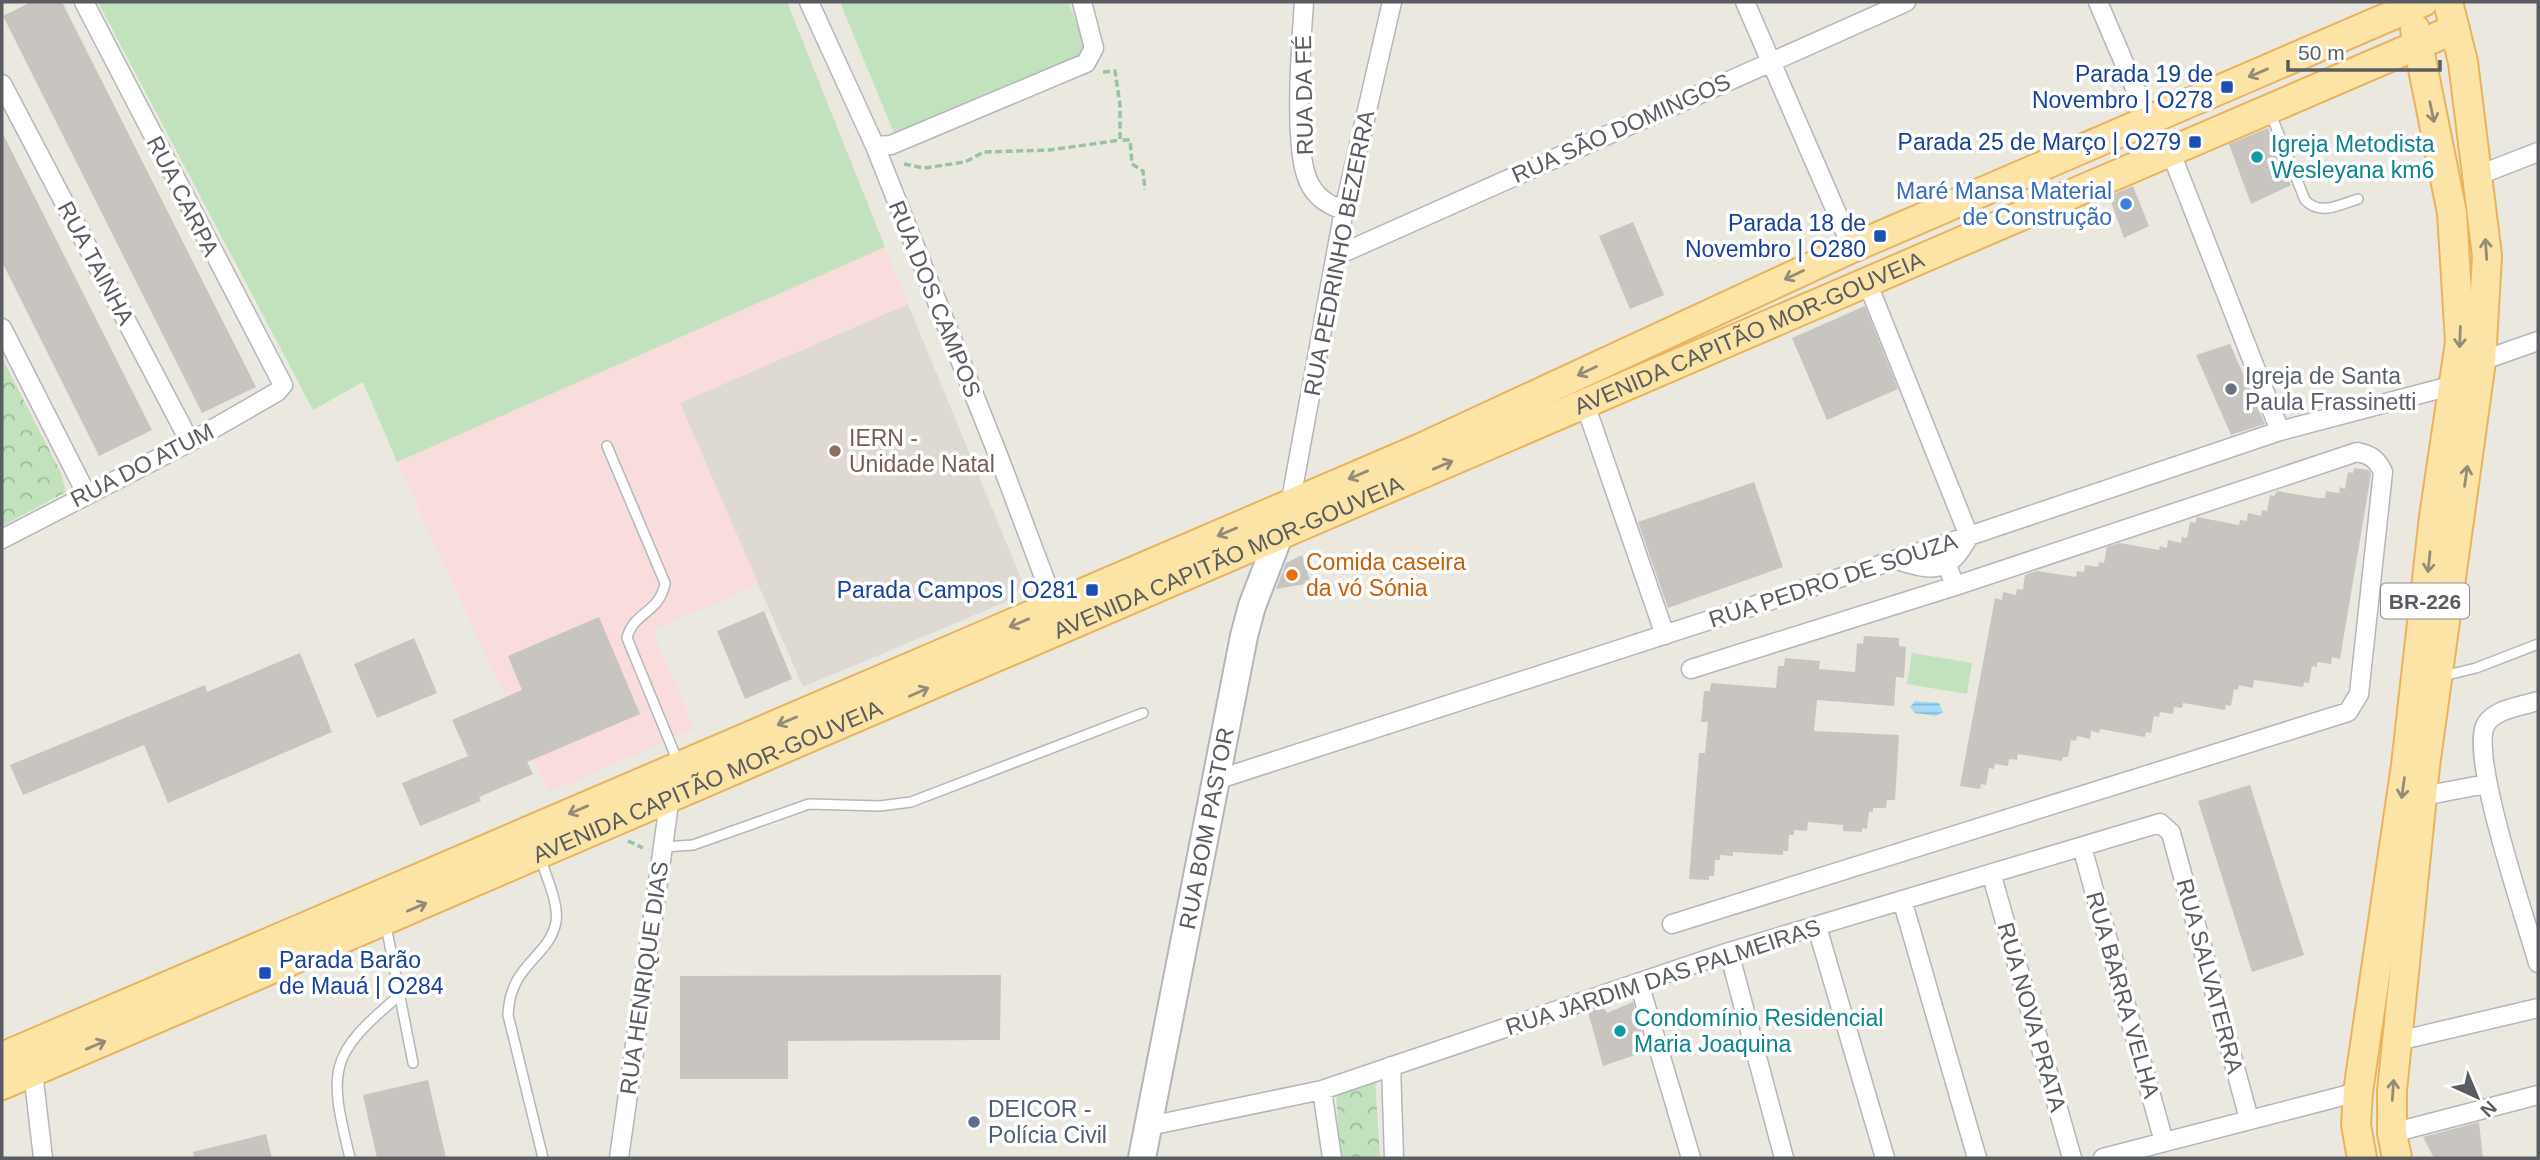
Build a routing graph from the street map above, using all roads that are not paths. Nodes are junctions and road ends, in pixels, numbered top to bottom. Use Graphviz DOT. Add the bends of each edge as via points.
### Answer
graph roads {
  1 [pos="84,2"];
  2 [pos="809,2"];
  3 [pos="1082,2"];
  4 [pos="1304,2"];
  5 [pos="1392,2"];
  6 [pos="1745,2"];
  7 [pos="1906,2"];
  8 [pos="2098,2"];
  9 [pos="2448,2"];
  10 [pos="2415,3"];
  11 [pos="2455,29"];
  12 [pos="2418,45"];
  13 [pos="1771,61"];
  14 [pos="2,85"];
  15 [pos="2269,110"];
  16 [pos="2148,121"];
  17 [pos="883,145"];
  18 [pos="2538,152"];
  19 [pos="2171,153"];
  20 [pos="2479,175"];
  21 [pos="2358,200"];
  22 [pos="1344,210"];
  23 [pos="1852,248"];
  24 [pos="1336,256"];
  25 [pos="1867,282"];
  26 [pos="2,328"];
  27 [pos="2538,341"];
  28 [pos="2481,361"];
  29 [pos="2454,385"];
  30 [pos="281,388"];
  31 [pos="1585,404"];
  32 [pos="2280,431"];
  33 [pos="190,442"];
  34 [pos="607,446"];
  35 [pos="86,493"];
  36 [pos="1290,505"];
  37 [pos="1278,536"];
  38 [pos="1969,536"];
  39 [pos="2,539"];
  40 [pos="1896,559"];
  41 [pos="1947,565"];
  42 [pos="1955,586"];
  43 [pos="1048,610"];
  44 [pos="1665,635"];
  45 [pos="2538,644"];
  46 [pos="1691,669"];
  47 [pos="2428,675"];
  48 [pos="2538,701"];
  49 [pos="1143,713"];
  50 [pos="828,717"];
  51 [pos="680,766"];
  52 [pos="1213,781"];
  53 [pos="2486,784"];
  54 [pos="2423,796"];
  55 [pos="670,797"];
  56 [pos="2171,833"];
  57 [pos="663,847"];
  58 [pos="2082,847"];
  59 [pos="540,854"];
  60 [pos="1992,876"];
  61 [pos="1903,902"];
  62 [pos="385,920"];
  63 [pos="1672,924"];
  64 [pos="1817,927"];
  65 [pos="1728,953"];
  66 [pos="2538,963"];
  67 [pos="1639,983"];
  68 [pos="400,995"];
  69 [pos="2538,1008"];
  70 [pos="2398,1041"];
  71 [pos="2,1057"];
  72 [pos="413,1063"];
  73 [pos="1391,1066"];
  74 [pos="33,1072"];
  75 [pos="2,1085"];
  76 [pos="1322,1090"];
  77 [pos="2358,1092"];
  78 [pos="2538,1095"];
  79 [pos="2249,1119"];
  80 [pos="1149,1126"];
  81 [pos="2164,1142"];
  82 [pos="2394,1145"];
  83 [pos="2143,1153"];
  84 [pos="43,1158"];
  85 [pos="350,1158"];
  86 [pos="543,1158"];
  87 [pos="619,1158"];
  88 [pos="1142,1158"];
  89 [pos="1332,1158"];
  90 [pos="1394,1158"];
  91 [pos="1691,1158"];
  92 [pos="1784,1158"];
  93 [pos="1885,1158"];
  94 [pos="1977,1158"];
  95 [pos="2073,1158"];
  96 [pos="2103,1158"];
  97 [pos="2362,1158"];
  1 -- 30 [label="street, RUA CARPA" via="281,380"];
  2 -- 17 [label="street, RUA DOS CAMPOS"];
  3 -- 17 [label="street" via="1094,54 1082,65"];
  4 -- 22 [label="street, RUA DA FÉ" via="1301,145 1306,175 1317,196"];
  5 -- 22 [label="street, RUA PEDRINHO BEZERRA"];
  6 -- 13 [label="street"];
  7 -- 13 [label="street, RUA SÃO DOMINGOS"];
  8 -- 16 [label="street"];
  9 -- 11 [label="main road, BR-226"];
  10 -- 12 [label="main road, BR-226"];
  10 -- 16 [label="main road, AVENIDA CAPITÃO MOR-GOUVEIA, one-way" via="2374,16"];
  11 -- 12 [label="main road, AVENIDA CAPITÃO MOR-GOUVEIA"];
  11 -- 20 [label="main road, BR-226"];
  12 -- 15 [label="main road, AVENIDA CAPITÃO MOR-GOUVEIA"];
  12 -- 29 [label="main road, BR-226, one-way" via="2447,184 2457,261 2460,342"];
  13 -- 23 [label="street"];
  13 -- 24 [label="street, RUA SÃO DOMINGOS"];
  14 -- 33 [label="street, RUA TAINHA"];
  15 -- 19 [label="main road, AVENIDA CAPITÃO MOR-GOUVEIA"];
  15 -- 21 [label="lane" via="2305,200 2323,210"];
  16 -- 23 [label="main road, AVENIDA CAPITÃO MOR-GOUVEIA"];
  17 -- 43 [label="street, RUA DOS CAMPOS" via="1043,573"];
  18 -- 20 [label="street"];
  19 -- 25 [label="main road, AVENIDA CAPITÃO MOR-GOUVEIA"];
  19 -- 32 [label="street"];
  28 -- 20 [label="main road, BR-226, one-way" via="2487,256"];
  22 -- 24 [label="street, RUA PEDRINHO BEZERRA"];
  23 -- 36 [label="main road, AVENIDA CAPITÃO MOR-GOUVEIA, one-way"];
  24 -- 36 [label="street, RUA PEDRINHO BEZERRA"];
  25 -- 31 [label="main road, AVENIDA CAPITÃO MOR-GOUVEIA"];
  25 -- 38 [label="street"];
  26 -- 35 [label="street"];
  27 -- 28 [label="street"];
  47 -- 28 [label="main road, BR-226, one-way"];
  29 -- 32 [label="street, RUA PEDRO DE SOUZA"];
  29 -- 47 [label="main road, BR-226, one-way" via="2434,517"];
  30 -- 33 [label="street, RUA DO ATUM"];
  37 -- 31 [label="main road, AVENIDA CAPITÃO MOR-GOUVEIA, one-way"];
  31 -- 44 [label="street"];
  32 -- 38 [label="street, RUA PEDRO DE SOUZA"];
  33 -- 35 [label="street, RUA DO ATUM"];
  34 -- 51 [label="lane" via="665,583 657,605 635,621 627,638"];
  35 -- 39 [label="street, RUA DO ATUM"];
  36 -- 37 [label="main road, RUA BOM PASTOR"];
  36 -- 43 [label="main road, AVENIDA CAPITÃO MOR-GOUVEIA, one-way"];
  50 -- 37 [label="main road, AVENIDA CAPITÃO MOR-GOUVEIA, one-way"];
  37 -- 52 [label="main road, RUA BOM PASTOR" via="1251,606"];
  38 -- 40 [label="street, RUA PEDRO DE SOUZA"];
  38 -- 41 [label="street"];
  40 -- 41 [label="street" via="1931,568"];
  40 -- 44 [label="street, RUA PEDRO DE SOUZA"];
  41 -- 42 [label="street"];
  42 -- 46 [label="street"];
  42 -- 63 [label="street" via="2357,452 2378,461 2383,472 2359,694 2348,712"];
  43 -- 50 [label="main road, AVENIDA CAPITÃO MOR-GOUVEIA, one-way"];
  44 -- 52 [label="street, RUA PEDRO DE SOUZA"];
  45 -- 47 [label="lane" via="2476,668"];
  47 -- 54 [label="main road, BR-226"];
  47 -- 77 [label="main road, BR-226, one-way"];
  48 -- 53 [label="street" via="2495,715 2482,733"];
  49 -- 57 [label="lane" via="911,802 809,804 693,845"];
  50 -- 51 [label="main road, AVENIDA CAPITÃO MOR-GOUVEIA, one-way"];
  50 -- 55 [label="main road, AVENIDA CAPITÃO MOR-GOUVEIA"];
  51 -- 71 [label="main road, AVENIDA CAPITÃO MOR-GOUVEIA, one-way"];
  52 -- 80 [label="main road, RUA BOM PASTOR"];
  53 -- 54 [label="street"];
  53 -- 66 [label="street"];
  54 -- 70 [label="main road, BR-226"];
  55 -- 57 [label="street, RUA HENRIQUE DIAS"];
  55 -- 59 [label="main road, AVENIDA CAPITÃO MOR-GOUVEIA"];
  56 -- 58 [label="street, RUA JARDIM DAS PALMEIRAS" via="2160,823 2153,824"];
  56 -- 79 [label="street, RUA SALVATERRA"];
  57 -- 87 [label="street, RUA HENRIQUE DIAS"];
  58 -- 60 [label="street, RUA JARDIM DAS PALMEIRAS"];
  58 -- 81 [label="street, RUA BARRA VELHA"];
  62 -- 59 [label="main road, AVENIDA CAPITÃO MOR-GOUVEIA, one-way"];
  59 -- 86 [label="lane" via="556,923 549,939 514,981 508,1015"];
  60 -- 61 [label="street, RUA JARDIM DAS PALMEIRAS"];
  60 -- 95 [label="street, RUA NOVA PRATA"];
  61 -- 64 [label="street, RUA JARDIM DAS PALMEIRAS"];
  61 -- 94 [label="street"];
  62 -- 68 [label="lane"];
  74 -- 62 [label="main road, AVENIDA CAPITÃO MOR-GOUVEIA, one-way"];
  64 -- 65 [label="street, RUA JARDIM DAS PALMEIRAS"];
  64 -- 93 [label="street"];
  65 -- 67 [label="street, RUA JARDIM DAS PALMEIRAS"];
  65 -- 92 [label="street"];
  67 -- 73 [label="street, RUA JARDIM DAS PALMEIRAS"];
  67 -- 91 [label="street"];
  68 -- 72 [label="lane"];
  68 -- 85 [label="lane" via="361,1029 343,1055 335,1099"];
  69 -- 70 [label="street"];
  82 -- 70 [label="main road, BR-226, one-way" via="2392,1091"];
  73 -- 76 [label="street, RUA JARDIM DAS PALMEIRAS"];
  73 -- 90 [label="street"];
  74 -- 75 [label="main road, AVENIDA CAPITÃO MOR-GOUVEIA"];
  74 -- 84 [label="street"];
  76 -- 80 [label="street, RUA JARDIM DAS PALMEIRAS"];
  76 -- 89 [label="street"];
  77 -- 79 [label="street"];
  77 -- 97 [label="main road, BR-226" via="2356,1125"];
  78 -- 82 [label="street"];
  79 -- 81 [label="street"];
  80 -- 88 [label="main road, RUA BOM PASTOR"];
  81 -- 83 [label="street"];
  83 -- 96 [label="street"];
}
